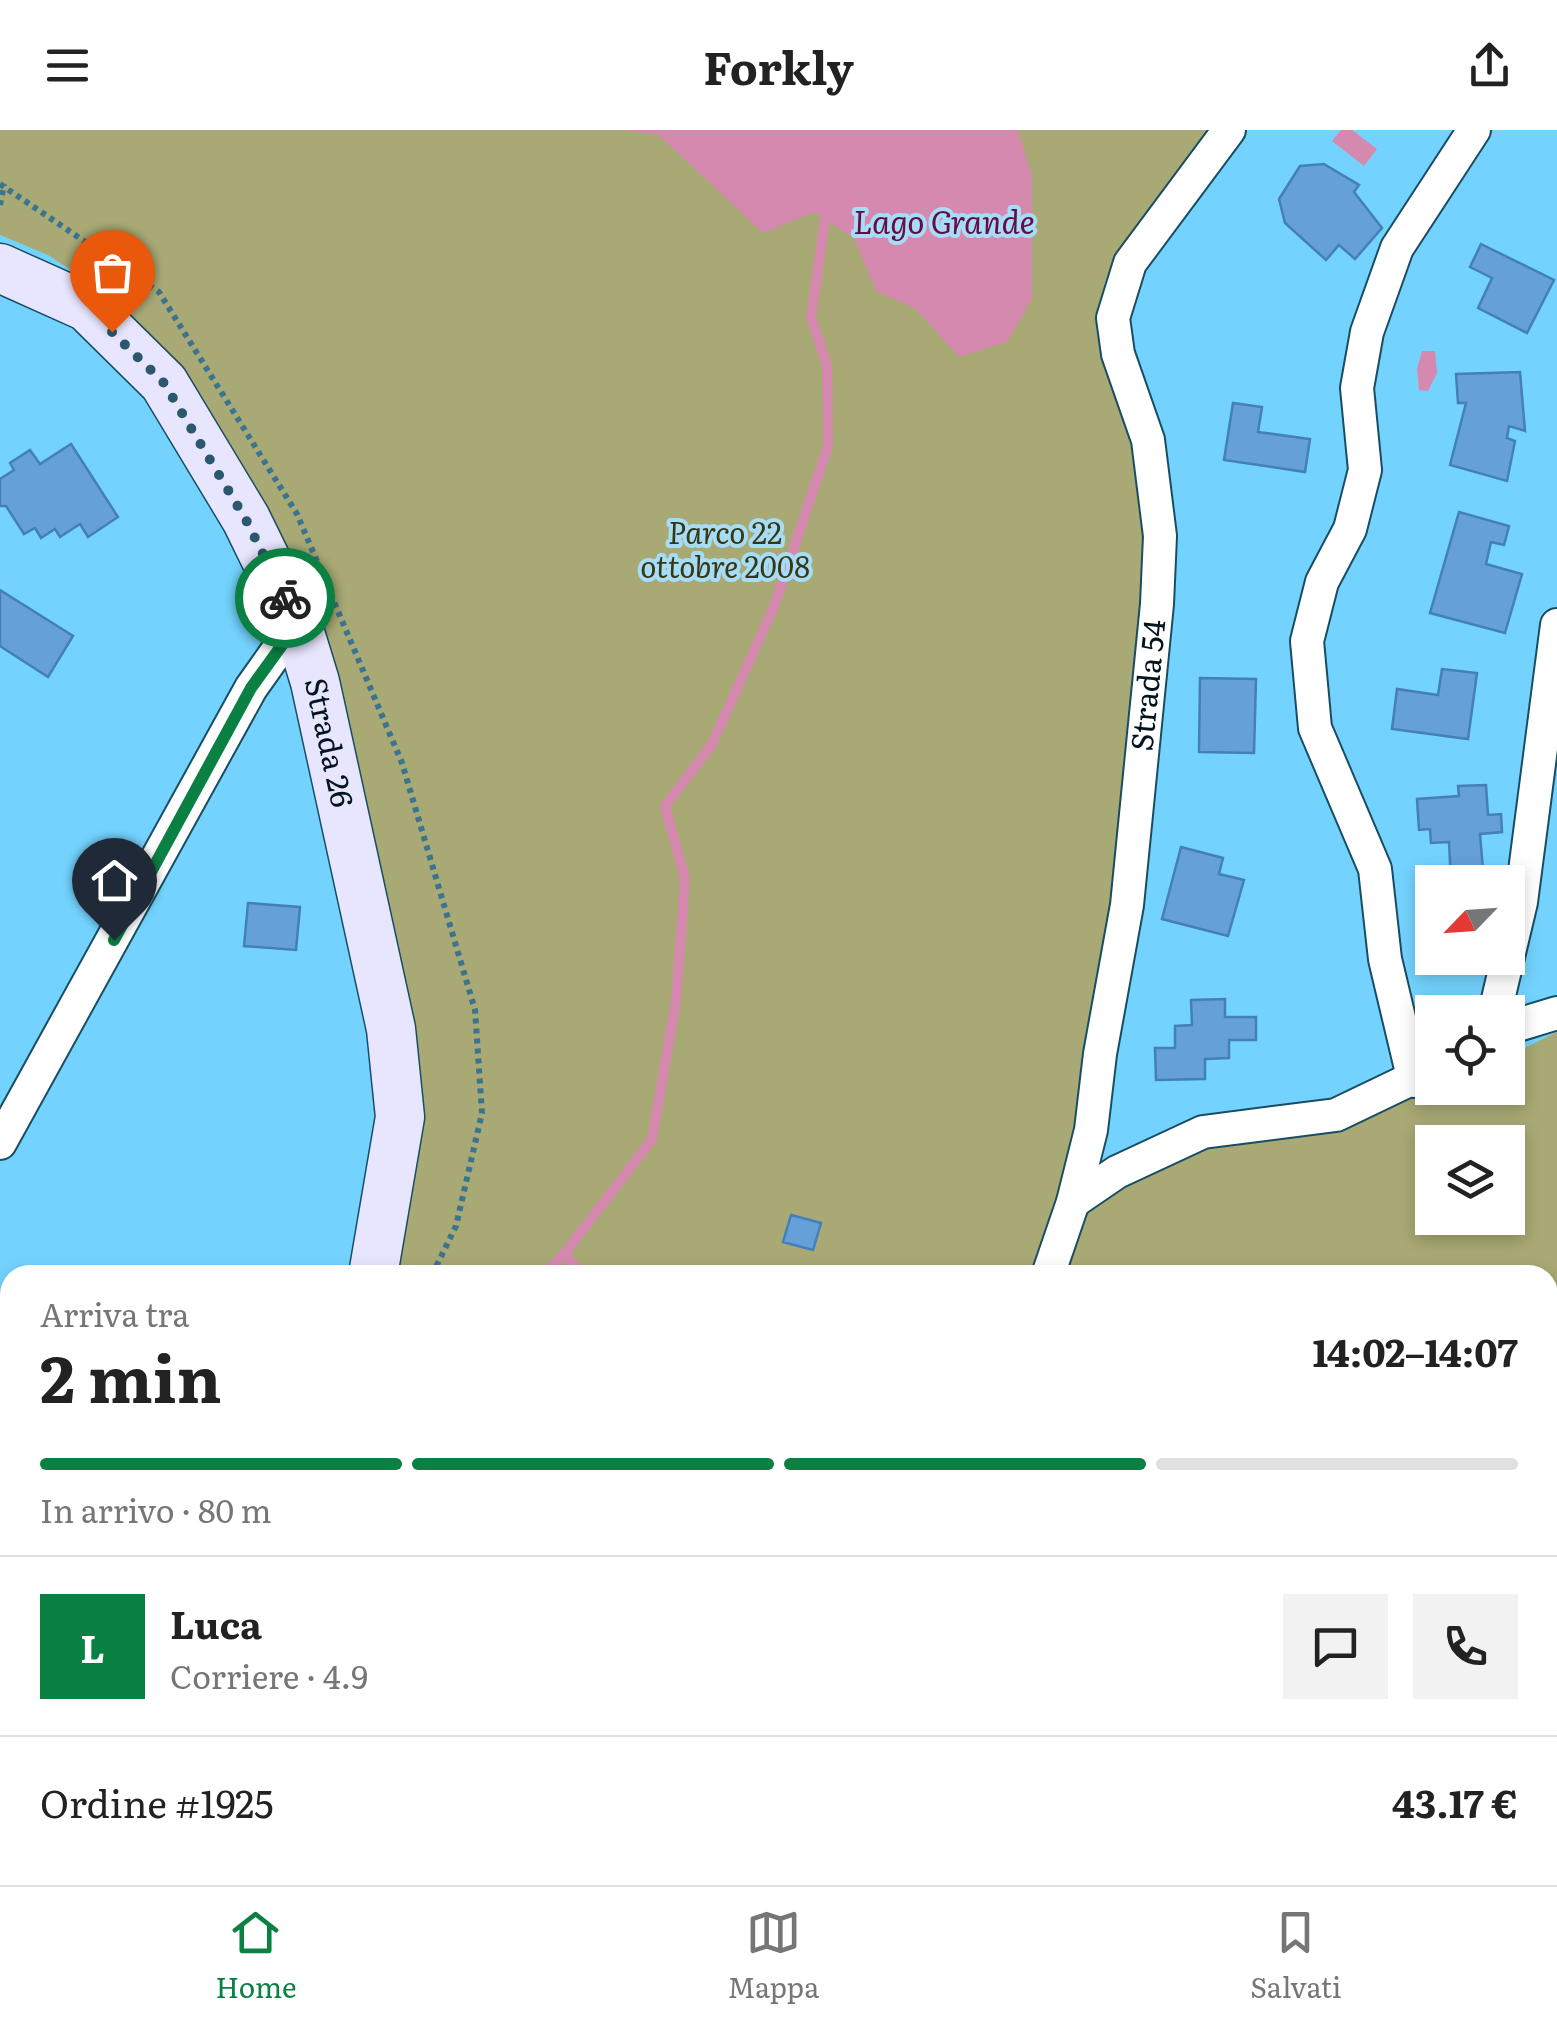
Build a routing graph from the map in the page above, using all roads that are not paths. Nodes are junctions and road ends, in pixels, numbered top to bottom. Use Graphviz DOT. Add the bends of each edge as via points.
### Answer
graph roads {
  1 [pos="1230,130"];
  2 [pos="1474,130"];
  3 [pos="0,268"];
  4 [pos="298,623"];
  5 [pos="1557,625"];
  6 [pos="1499,995"];
  7 [pos="1557,1013"];
  8 [pos="1525,1023"];
  9 [pos="1415,1048"];
  10 [pos="1415,1079"];
  11 [pos="0,1143"];
  12 [pos="1073,1202"];
  13 [pos="375,1265"];
  14 [pos="1051,1265"];
  1 -- 12 [label="street, Strada 54" via="1130,262 1113,318 1118,354 1148,440 1160,536 1157,604 1127,904"];
  2 -- 9 [label="street" via="1397,248 1367,332 1358,388 1365,470 1307,641 1315,728 1375,870 1385,959"];
  3 -- 4 [label="street, Strada 26" via="86,307 164,383"];
  4 -- 11 [label="street" via="251,688"];
  4 -- 13 [label="street, Strada 26" via="391,1030 400,1117"];
  5 -- 6 [label="street" via="1522,902"];
  7 -- 8 [label="street"];
  10 -- 12 [label="street" via="1336,1115 1204,1132 1117,1172"];
  12 -- 14 [label="street, Strada 54"];
}
